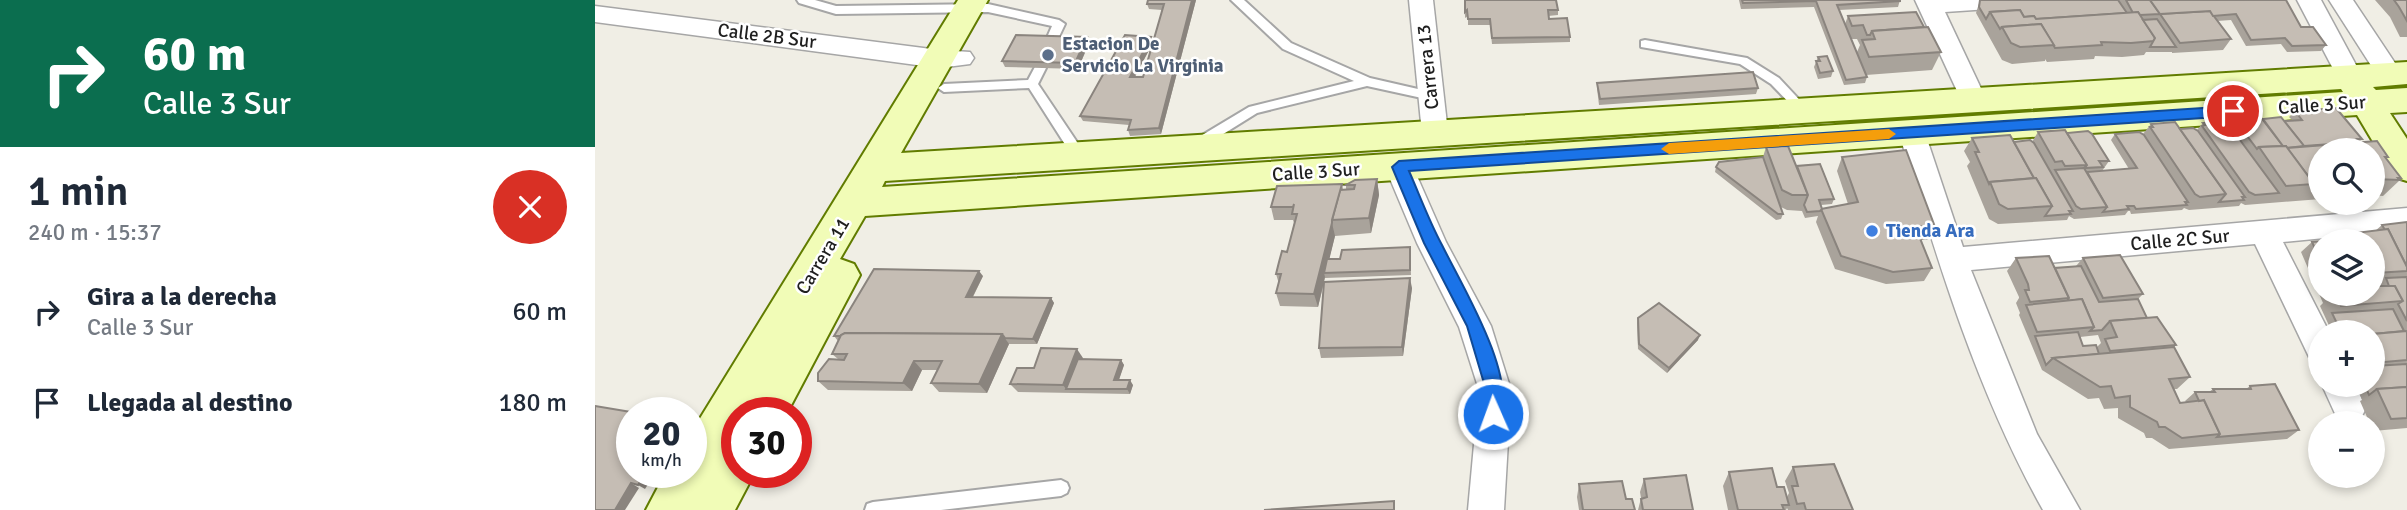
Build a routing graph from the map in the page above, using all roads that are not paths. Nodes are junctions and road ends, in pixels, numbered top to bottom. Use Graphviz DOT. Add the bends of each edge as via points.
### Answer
graph roads {
  1 [pos="803,0"];
  2 [pos="1237,0"];
  3 [pos="1421,0"];
  4 [pos="2004,0"];
  5 [pos="2309,0"];
  6 [pos="2341,0"];
  7 [pos="1928,3"];
  8 [pos="979,5"];
  9 [pos="595,14"];
  10 [pos="1051,42"];
  11 [pos="1645,44"];
  12 [pos="948,68"];
  13 [pos="1040,68"];
  14 [pos="1367,82"];
  15 [pos="1033,84"];
  16 [pos="2358,89"];
  17 [pos="2403,91"];
  18 [pos="1431,96"];
  19 [pos="1973,99"];
  20 [pos="1803,110"];
  21 [pos="1912,132"];
  22 [pos="1434,133"];
  23 [pos="1191,148"];
  24 [pos="1080,157"];
  25 [pos="1399,167"];
  26 [pos="2407,168"];
  27 [pos="878,185"];
  28 [pos="2407,219"];
  29 [pos="2264,232"];
  30 [pos="1952,260"];
  31 [pos="2308,322"];
  32 [pos="772,397"];
  33 [pos="722,488"];
  34 [pos="1061,488"];
  35 [pos="669,510"];
  36 [pos="710,510"];
  37 [pos="873,510"];
  38 [pos="1486,510"];
  39 [pos="2062,510"];
  1 -- 8 [label="lane" via="837,10"];
  2 -- 14 [label="lane" via="1287,46"];
  3 -- 18 [label="street, Carrera 13"];
  4 -- 7 [label="street"];
  5 -- 16 [label="street"];
  6 -- 17 [label="street"];
  7 -- 19 [label="street"];
  8 -- 10 [label="lane" via="1059,24"];
  8 -- 12 [label="street, Carrera 11"];
  9 -- 12 [label="street, Calle 2B Sur"];
  11 -- 20 [label="lane" via="1743,61 1775,81"];
  12 -- 15 [label="lane"];
  12 -- 27 [label="street, Carrera 11"];
  13 -- 15 [label="lane"];
  14 -- 18 [label="lane"];
  14 -- 23 [label="lane" via="1253,110"];
  15 -- 24 [label="lane"];
  16 -- 17 [label="street, Calle 3 Sur"];
  16 -- 19 [label="street, Calle 3 Sur"];
  16 -- 21 [label="street, Calle 3 Sur"];
  16 -- 26 [label="street"];
  18 -- 22 [label="street, Carrera 13"];
  19 -- 20 [label="street, Calle 3 Sur"];
  20 -- 22 [label="street, Calle 3 Sur"];
  21 -- 25 [label="street, Calle 3 Sur"];
  21 -- 30 [label="street"];
  22 -- 23 [label="street, Calle 3 Sur"];
  23 -- 24 [label="street, Calle 3 Sur"];
  24 -- 27 [label="street, Calle 3 Sur"];
  25 -- 27 [label="street, Calle 3 Sur"];
  25 -- 38 [label="street" via="1475,326 1495,390"];
  27 -- 32 [label="street, Carrera 11"];
  27 -- 35 [label="street, Carrera 11"];
  28 -- 29 [label="street, Calle 2C Sur"];
  29 -- 30 [label="street, Calle 2C Sur"];
  29 -- 31 [label="street"];
  30 -- 39 [label="street" via="2023,442"];
  33 -- 36 [label="street"];
  34 -- 37 [label="lane"];
}
